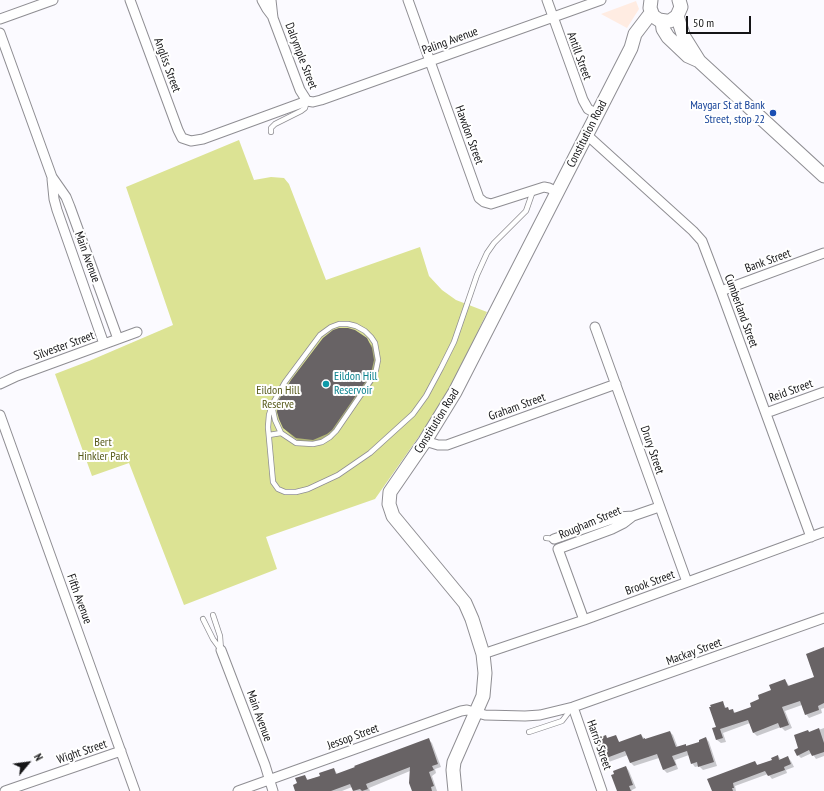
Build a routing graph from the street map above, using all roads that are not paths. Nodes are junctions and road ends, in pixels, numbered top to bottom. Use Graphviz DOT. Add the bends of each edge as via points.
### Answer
graph roads {
  1 [pos="53,0"];
  2 [pos="130,0"];
  3 [pos="262,0"];
  4 [pos="271,0"];
  5 [pos="408,0"];
  6 [pos="546,0"];
  7 [pos="602,0"];
  8 [pos="682,1"];
  9 [pos="656,14"];
  10 [pos="677,16"];
  11 [pos="553,17"];
  12 [pos="273,18"];
  13 [pos="0,19"];
  14 [pos="0,33"];
  15 [pos="699,61"];
  16 [pos="430,62"];
  17 [pos="307,101"];
  18 [pos="597,114"];
  19 [pos="271,132"];
  20 [pos="587,135"];
  21 [pos="182,138"];
  22 [pos="824,176"];
  23 [pos="52,177"];
  24 [pos="533,190"];
  25 [pos="558,192"];
  26 [pos="824,253"];
  27 [pos="721,291"];
  28 [pos="595,327"];
  29 [pos="137,332"];
  30 [pos="118,339"];
  31 [pos="104,344"];
  32 [pos="1,380"];
  33 [pos="616,384"];
  34 [pos="824,392"];
  35 [pos="272,405"];
  36 [pos="766,413"];
  37 [pos="0,415"];
  38 [pos="281,432"];
  39 [pos="269,435"];
  40 [pos="425,441"];
  41 [pos="659,507"];
  42 [pos="824,532"];
  43 [pos="811,537"];
  44 [pos="687,582"];
  45 [pos="213,615"];
  46 [pos="824,618"];
  47 [pos="203,619"];
  48 [pos="584,620"];
  49 [pos="221,650"];
  50 [pos="483,654"];
  51 [pos="573,707"];
  52 [pos="476,713"];
  53 [pos="530,732"];
  54 [pos="121,751"];
  55 [pos="269,780"];
  56 [pos="5,791"];
  57 [pos="135,791"];
  58 [pos="238,791"];
  59 [pos="273,791"];
  60 [pos="455,791"];
  61 [pos="602,791"];
  1 -- 13 [label="street"];
  2 -- 21 [label="street, Angliss Street"];
  3 -- 12 [label="street, Dalrymple Street"];
  4 -- 12 [label="street, Dalrymple Street"];
  5 -- 16 [label="street, Hawdon Street"];
  6 -- 11 [label="street, Antill Street"];
  7 -- 11 [label="street, Paling Avenue"];
  8 -- 10 [label="street"];
  9 -- 10 [label="street" via="670,21"];
  9 -- 15 [label="street" via="663,30 672,41 688,56"];
  9 -- 18 [label="street, Constitution Road" via="645,33 631,48"];
  10 -- 15 [label="street" via="684,37"];
  11 -- 16 [label="street, Paling Avenue"];
  11 -- 18 [label="street, Antill Street" via="583,100 588,108"];
  12 -- 17 [label="street, Dalrymple Street" via="300,90"];
  14 -- 23 [label="street, Main Avenue"];
  15 -- 22 [label="street"];
  16 -- 17 [label="street, Paling Avenue" via="321,100"];
  16 -- 24 [label="street, Hawdon Street" via="479,198 487,204 494,204"];
  17 -- 19 [label="lane" via="302,112 275,124 271,127"];
  17 -- 21 [label="street, Paling Avenue" via="196,140 188,141"];
  18 -- 20 [label="street, Constitution Road"];
  20 -- 25 [label="street, Constitution Road"];
  20 -- 27 [label="street, Cumberland Street" via="698,236"];
  23 -- 30 [label="street, Main Avenue" via="66,197"];
  23 -- 31 [label="street, Main Avenue" via="57,210"];
  24 -- 25 [label="street, Hawdon Street" via="545,187"];
  24 -- 39 [label="lane" via="526,211 487,253 454,342 426,396 413,414 392,434 370,454 338,475 308,489 290,493 278,489 273,482"];
  25 -- 40 [label="street, Constitution Road" via="455,392"];
  26 -- 27 [label="street, Bank Street"];
  27 -- 36 [label="street, Cumberland Street"];
  28 -- 33 [label="street, Drury Street"];
  29 -- 30 [label="street, Silvester Street"];
  30 -- 31 [label="street, Silvester Street"];
  31 -- 32 [label="street, Silvester Street"];
  33 -- 40 [label="street, Graham Street" via="447,445"];
  33 -- 41 [label="street, Drury Street"];
  34 -- 36 [label="street, Reid Street"];
  35 -- 38 [label="lane"];
  35 -- 38 [label="lane" via="285,382 325,331 348,324 371,336 377,351 376,370 336,431 322,442 313,444 296,443"];
  35 -- 39 [label="lane"];
  36 -- 43 [label="street, Cumberland Street"];
  37 -- 54 [label="street, Fifth Avenue"];
  38 -- 39 [label="lane"];
  40 -- 50 [label="street, Constitution Road" via="390,492 390,508 397,522 465,603"];
  41 -- 44 [label="street, Drury Street"];
  41 -- 48 [label="street, Rougham Street" via="633,516 618,517 553,544"];
  42 -- 43 [label="street, Brook Street"];
  43 -- 44 [label="street, Brook Street"];
  44 -- 48 [label="street, Brook Street"];
  45 -- 49 [label="lane, Main Avenue" via="220,636"];
  46 -- 51 [label="street, Mackay Street"];
  47 -- 49 [label="lane, Main Avenue"];
  48 -- 50 [label="street, Brook Street"];
  49 -- 55 [label="street, Main Avenue"];
  50 -- 52 [label="street, Constitution Road" via="484,690"];
  51 -- 52 [label="street, Mackay Street" via="525,716"];
  51 -- 53 [label="lane, Mackay Street" via="562,721"];
  51 -- 61 [label="street, Harris Street"];
  52 -- 55 [label="street, Jessop Street" via="461,711"];
  52 -- 60 [label="street, Constitution Road" via="454,762"];
  54 -- 56 [label="street, Wight Street"];
  54 -- 57 [label="street, Fifth Avenue"];
  55 -- 58 [label="street, Jessop Street"];
  55 -- 59 [label="street, Main Avenue"];
}
